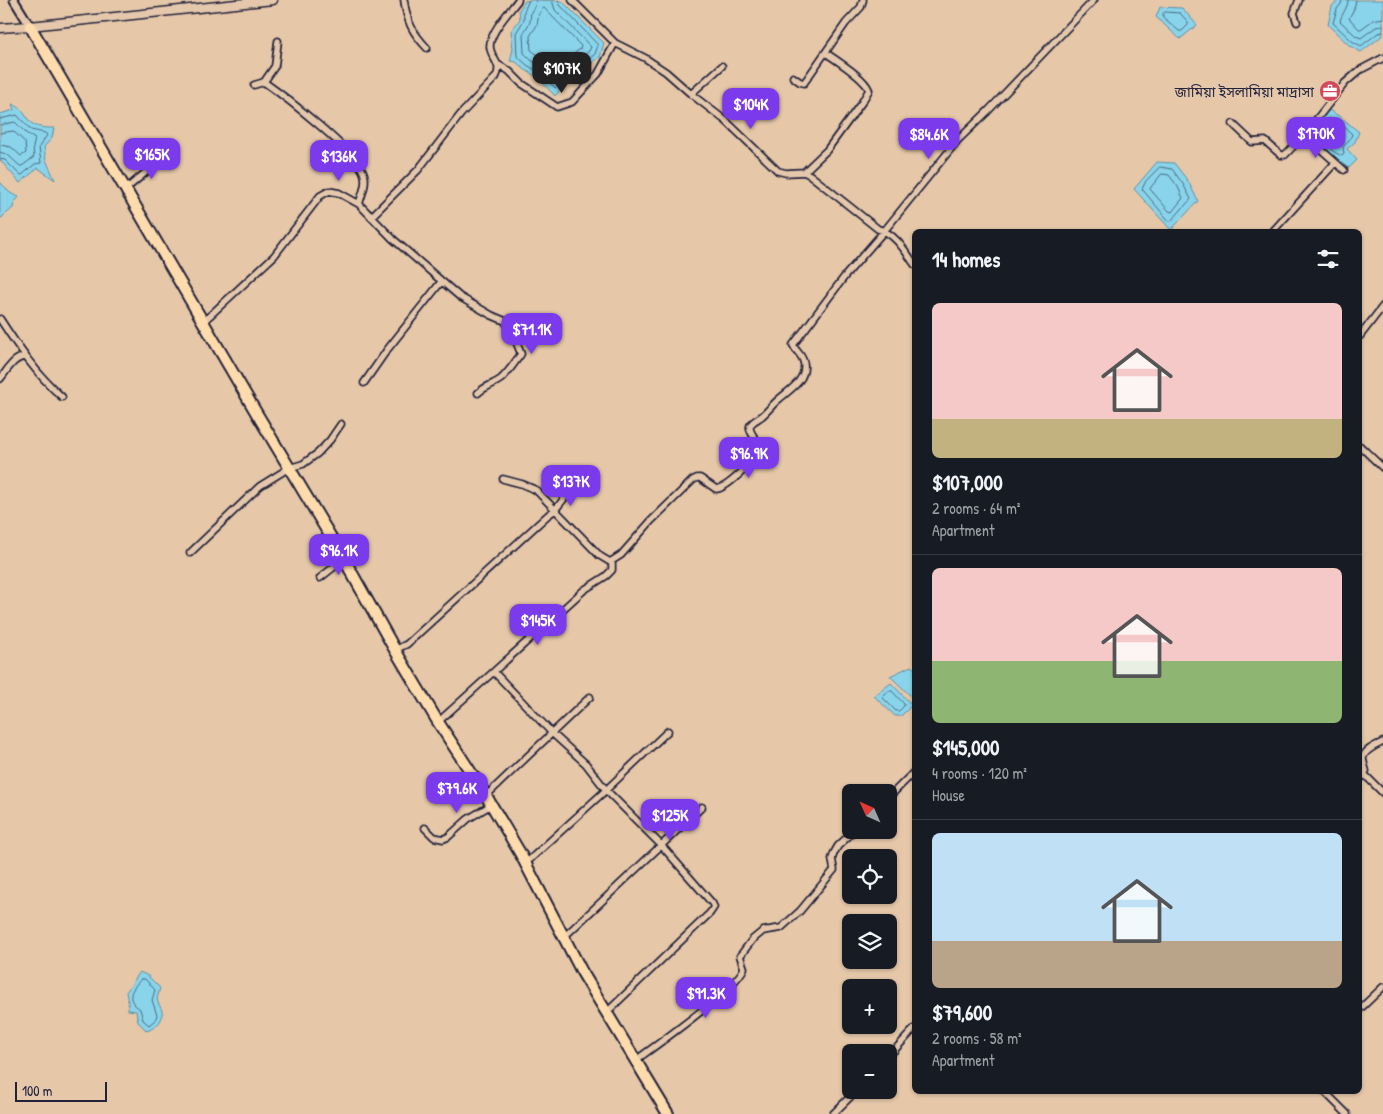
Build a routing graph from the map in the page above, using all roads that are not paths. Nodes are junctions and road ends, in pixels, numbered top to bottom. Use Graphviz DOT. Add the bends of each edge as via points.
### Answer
graph roads {
  1 [pos="14,0"];
  2 [pos="273,0"];
  3 [pos="404,0"];
  4 [pos="518,0"];
  5 [pos="572,0"];
  6 [pos="863,0"];
  7 [pos="1094,0"];
  8 [pos="1299,0"];
  9 [pos="1297,22"];
  10 [pos="30,26"];
  11 [pos="0,28"];
  12 [pos="278,41"];
  13 [pos="615,43"];
  14 [pos="427,48"];
  15 [pos="826,53"];
  16 [pos="1383,58"];
  17 [pos="499,65"];
  18 [pos="722,66"];
  19 [pos="793,77"];
  20 [pos="264,82"];
  21 [pos="254,86"];
  22 [pos="691,94"];
  23 [pos="1233,124"];
  24 [pos="1305,134"];
  25 [pos="165,156"];
  26 [pos="1335,163"];
  27 [pos="1344,170"];
  28 [pos="804,172"];
  29 [pos="126,189"];
  30 [pos="359,204"];
  31 [pos="371,216"];
  32 [pos="1275,229"];
  33 [pos="886,230"];
  34 [pos="912,261"];
  35 [pos="441,282"];
  36 [pos="1383,306"];
  37 [pos="0,320"];
  38 [pos="203,322"];
  39 [pos="1362,333"];
  40 [pos="26,357"];
  41 [pos="0,379"];
  42 [pos="364,383"];
  43 [pos="478,393"];
  44 [pos="62,397"];
  45 [pos="341,424"];
  46 [pos="1362,448"];
  47 [pos="289,468"];
  48 [pos="1383,468"];
  49 [pos="503,479"];
  50 [pos="572,490"];
  51 [pos="555,510"];
  52 [pos="190,553"];
  53 [pos="344,559"];
  54 [pos="612,561"];
  55 [pos="320,578"];
  56 [pos="395,650"];
  57 [pos="494,672"];
  58 [pos="590,697"];
  59 [pos="438,722"];
  60 [pos="668,731"];
  61 [pos="552,734"];
  62 [pos="1383,742"];
  63 [pos="912,774"];
  64 [pos="1362,777"];
  65 [pos="898,788"];
  66 [pos="606,790"];
  67 [pos="1383,793"];
  68 [pos="485,794"];
  69 [pos="491,805"];
  70 [pos="702,807"];
  71 [pos="425,828"];
  72 [pos="845,839"];
  73 [pos="662,846"];
  74 [pos="526,863"];
  75 [pos="565,936"];
  76 [pos="1383,987"];
  77 [pos="1362,1007"];
  78 [pos="606,1012"];
  79 [pos="912,1031"];
  80 [pos="897,1047"];
  81 [pos="636,1060"];
  82 [pos="1327,1094"];
  83 [pos="848,1099"];
  84 [pos="668,1114"];
  85 [pos="832,1114"];
  86 [pos="1347,1114"];
  1 -- 10 [label="street"];
  2 -- 10 [label="main road"];
  3 -- 14 [label="street" via="413,34"];
  4 -- 17 [label="street" via="491,38 490,47"];
  5 -- 13 [label="street"];
  6 -- 15 [label="street"];
  7 -- 33 [label="street" via="958,140"];
  8 -- 9 [label="street" via="1294,13"];
  10 -- 11 [label="main road"];
  10 -- 29 [label="highway"];
  12 -- 20 [label="street" via="275,66"];
  13 -- 17 [label="street" via="598,74 572,102 557,107"];
  13 -- 22 [label="street" via="666,72"];
  15 -- 19 [label="street" via="804,83"];
  15 -- 28 [label="street" via="869,90 827,150"];
  16 -- 24 [label="street" via="1360,70 1345,83"];
  17 -- 31 [label="street" via="496,77 461,114 418,170"];
  18 -- 22 [label="street"];
  20 -- 21 [label="street"];
  20 -- 30 [label="street" via="293,103 354,158 364,172 365,184"];
  22 -- 28 [label="street" via="726,121 778,171"];
  23 -- 24 [label="street" via="1252,142 1265,141 1283,155"];
  24 -- 26 [label="street"];
  25 -- 29 [label="street"];
  26 -- 27 [label="street"];
  26 -- 32 [label="street"];
  28 -- 33 [label="street" via="878,229"];
  29 -- 38 [label="highway"];
  30 -- 31 [label="street"];
  30 -- 38 [label="street" via="339,193 329,191 320,196 274,256"];
  31 -- 35 [label="street"];
  33 -- 34 [label="street"];
  33 -- 54 [label="street" via="845,276 793,345 802,356 802,377 750,426 761,447 758,456 720,490 700,478 693,480"];
  35 -- 42 [label="street"];
  35 -- 43 [label="street" via="476,307 505,321 521,354 503,377"];
  36 -- 39 [label="street"];
  37 -- 40 [label="street"];
  38 -- 47 [label="highway"];
  40 -- 41 [label="street" via="20,356"];
  40 -- 44 [label="street"];
  45 -- 47 [label="street" via="318,453 304,464"];
  46 -- 48 [label="street"];
  47 -- 52 [label="street" via="260,486"];
  47 -- 53 [label="highway"];
  49 -- 51 [label="street" via="536,490"];
  50 -- 51 [label="street"];
  51 -- 54 [label="street" via="600,556"];
  51 -- 56 [label="street" via="407,644"];
  53 -- 55 [label="street"];
  53 -- 56 [label="highway"];
  54 -- 57 [label="street" via="612,570 606,576 584,590"];
  56 -- 59 [label="highway"];
  57 -- 59 [label="street"];
  57 -- 61 [label="street"];
  58 -- 61 [label="street"];
  59 -- 68 [label="highway"];
  60 -- 66 [label="street"];
  61 -- 66 [label="street" via="586,764"];
  61 -- 68 [label="street"];
  62 -- 64 [label="street" via="1364,755 1366,771"];
  63 -- 65 [label="street"];
  64 -- 67 [label="street"];
  66 -- 73 [label="street"];
  66 -- 74 [label="street"];
  68 -- 69 [label="highway"];
  69 -- 71 [label="street" via="443,839 434,837"];
  69 -- 74 [label="highway"];
  70 -- 73 [label="street"];
  72 -- 81 [label="street" via="834,853 831,875 800,912 781,928 763,931 740,956 744,968 739,976 713,1001"];
  73 -- 75 [label="street"];
  73 -- 78 [label="street" via="714,907"];
  74 -- 75 [label="highway"];
  75 -- 78 [label="highway"];
  76 -- 77 [label="street"];
  78 -- 81 [label="highway"];
  79 -- 80 [label="street"];
  81 -- 84 [label="highway"];
  82 -- 86 [label="street"];
  83 -- 85 [label="street"];
}
